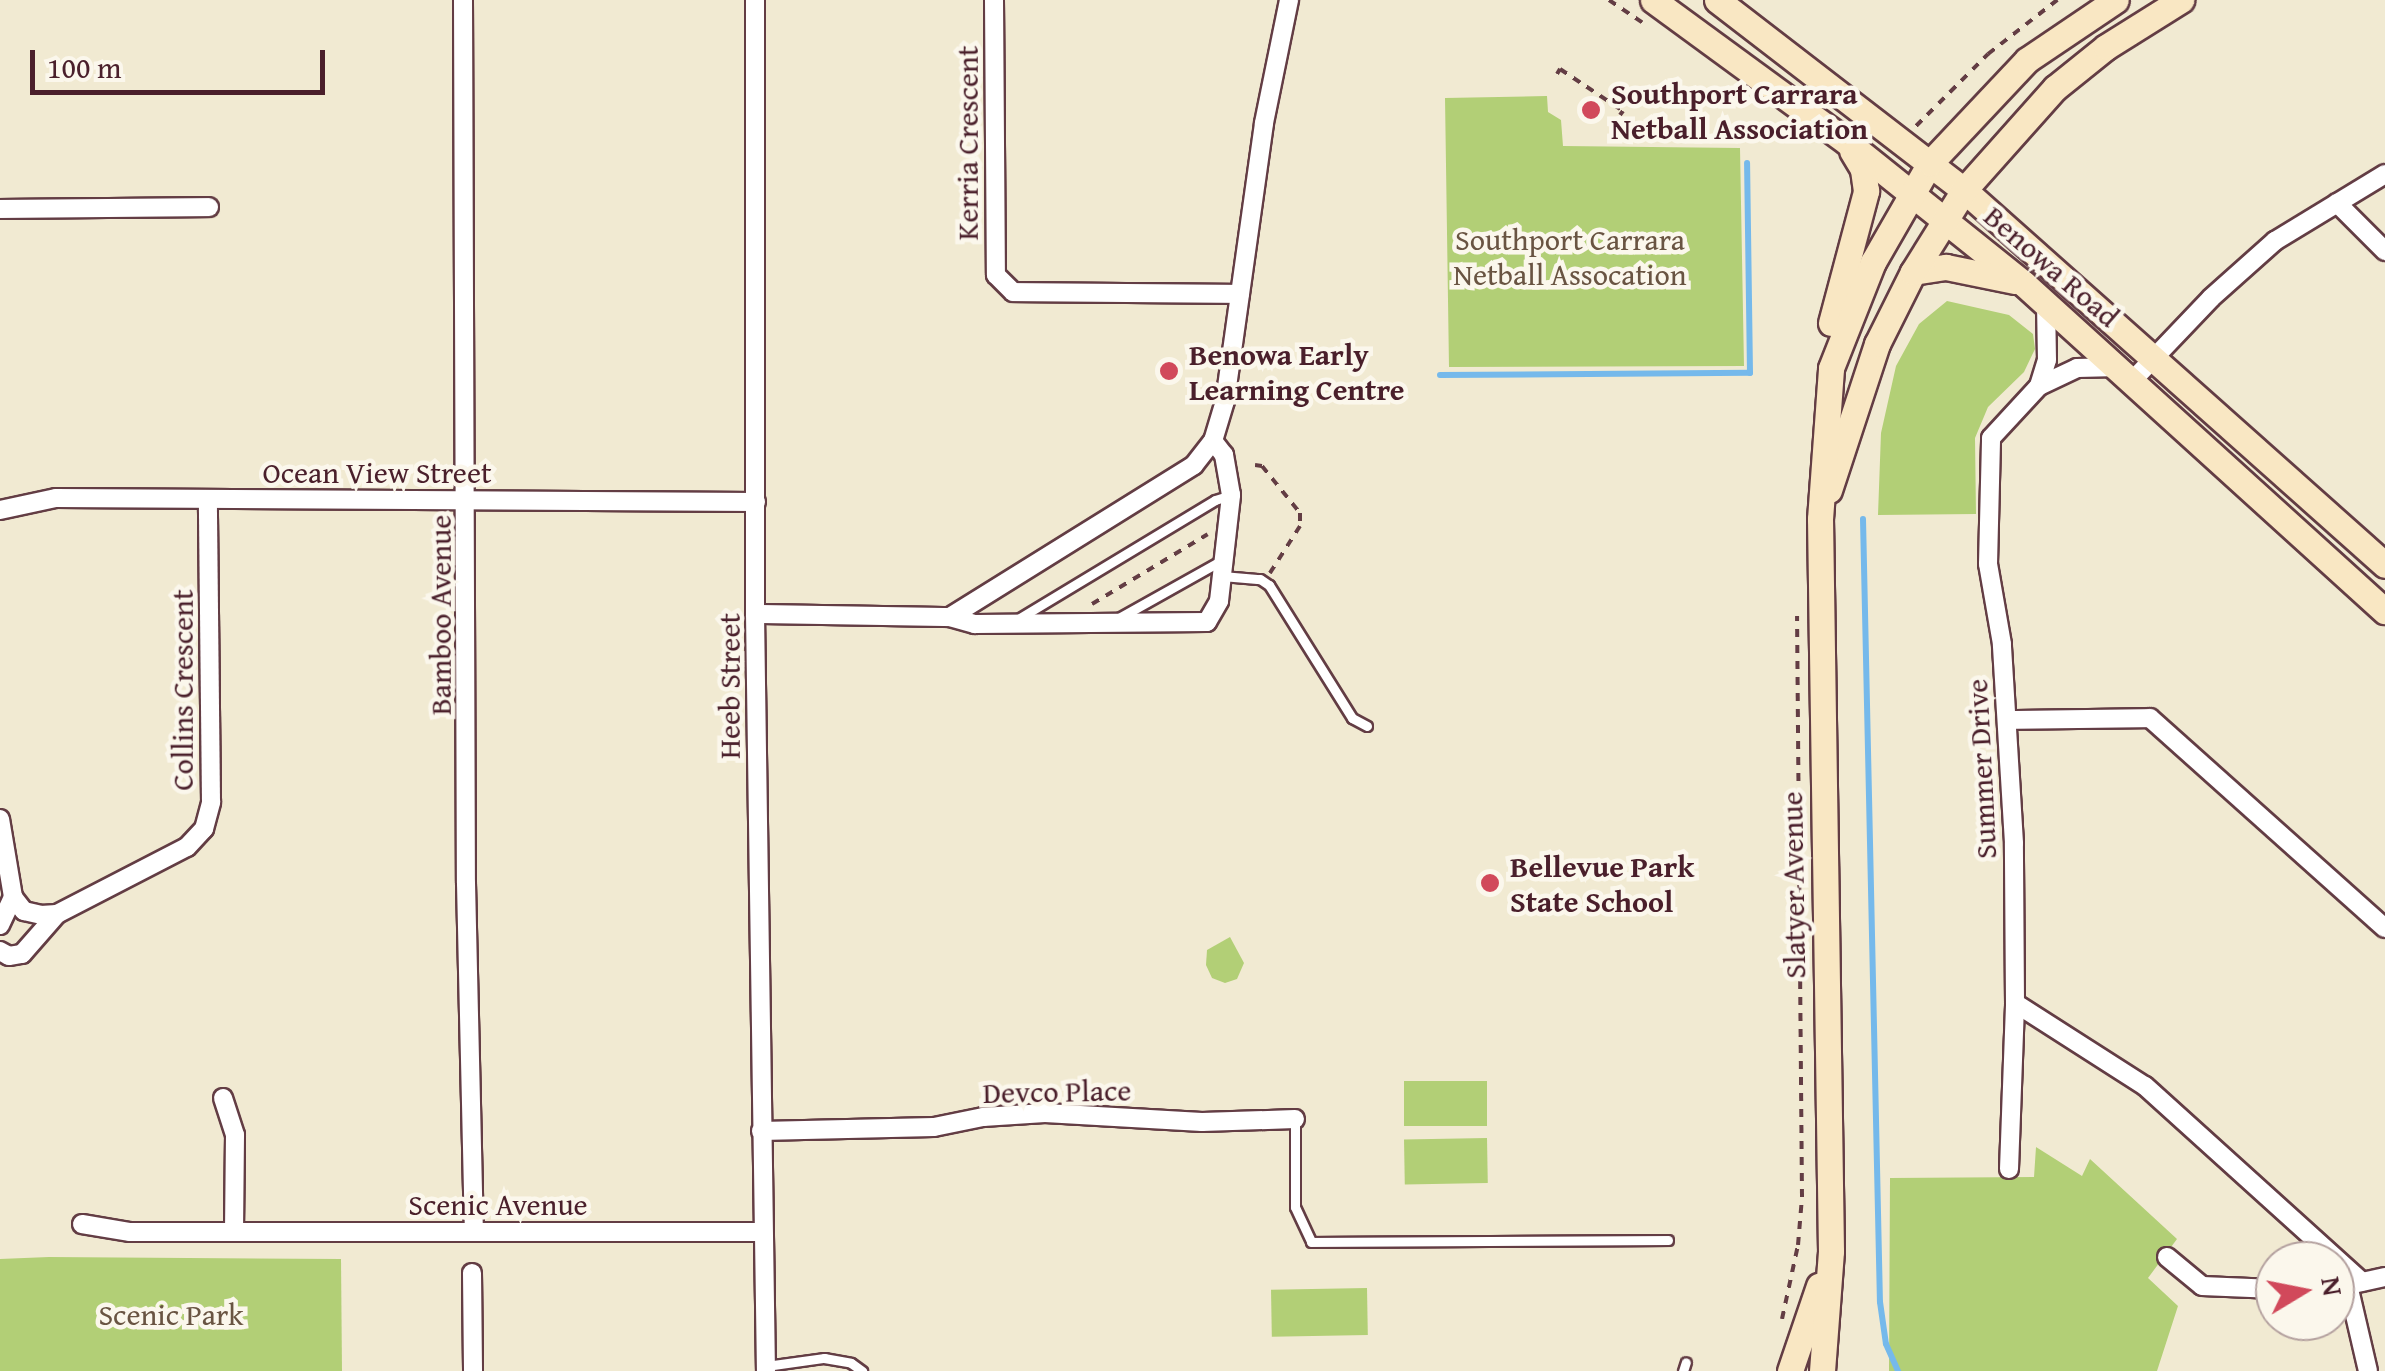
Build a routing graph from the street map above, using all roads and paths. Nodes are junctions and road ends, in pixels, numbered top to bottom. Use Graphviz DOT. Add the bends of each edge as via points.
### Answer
graph roads {
  1 [pos="464,0"];
  2 [pos="755,0"];
  3 [pos="994,0"];
  4 [pos="1289,0"];
  5 [pos="1609,0"];
  6 [pos="1653,0"];
  7 [pos="1717,0"];
  8 [pos="2057,0"];
  9 [pos="2116,0"];
  10 [pos="2182,0"];
  11 [pos="1658,32"];
  12 [pos="1558,74"];
  13 [pos="1610,89"];
  14 [pos="1603,98"];
  15 [pos="1620,114"];
  16 [pos="1847,142"];
  17 [pos="1905,144"];
  18 [pos="1930,163"];
  19 [pos="2385,174"];
  20 [pos="1964,190"];
  21 [pos="1912,192"];
  22 [pos="2338,203"];
  23 [pos="209,207"];
  24 [pos="0,208"];
  25 [pos="1946,218"];
  26 [pos="2385,251"];
  27 [pos="1913,272"];
  28 [pos="2024,284"];
  29 [pos="1240,294"];
  30 [pos="2046,303"];
  31 [pos="2154,358"];
  32 [pos="1831,368"];
  33 [pos="2126,373"];
  34 [pos="2039,386"];
  35 [pos="1214,441"];
  36 [pos="1254,465"];
  37 [pos="1231,495"];
  38 [pos="208,499"];
  39 [pos="468,500"];
  40 [pos="756,502"];
  41 [pos="0,510"];
  42 [pos="1820,518"];
  43 [pos="1211,532"];
  44 [pos="2385,565"];
  45 [pos="1222,568"];
  46 [pos="1264,582"];
  47 [pos="1797,601"];
  48 [pos="1090,606"];
  49 [pos="2385,610"];
  50 [pos="755,614"];
  51 [pos="950,617"];
  52 [pos="1111,622"];
  53 [pos="1010,624"];
  54 [pos="2007,720"];
  55 [pos="1367,726"];
  56 [pos="0,819"];
  57 [pos="13,896"];
  58 [pos="57,914"];
  59 [pos="0,925"];
  60 [pos="2385,928"];
  61 [pos="0,950"];
  62 [pos="2015,1003"];
  63 [pos="223,1098"];
  64 [pos="1295,1120"];
  65 [pos="761,1132"];
  66 [pos="2009,1169"];
  67 [pos="82,1224"];
  68 [pos="474,1231"];
  69 [pos="234,1232"];
  70 [pos="762,1232"];
  71 [pos="1668,1240"];
  72 [pos="2303,1241"];
  73 [pos="1831,1251"];
  74 [pos="2167,1257"];
  75 [pos="472,1273"];
  76 [pos="2385,1276"];
  77 [pos="2355,1283"];
  78 [pos="2255,1288"];
  79 [pos="2355,1315"];
  80 [pos="1780,1330"];
  81 [pos="766,1368"];
  82 [pos="473,1371"];
  83 [pos="862,1371"];
  84 [pos="1790,1371"];
  85 [pos="1822,1371"];
  86 [pos="2368,1371"];
  1 -- 39 [label="street, Bamboo Avenue"];
  2 -- 40 [label="street, Heeb Street"];
  3 -- 29 [label="street, Kerria Crescent" via="996,274 1013,292"];
  4 -- 29 [label="street"];
  5 -- 11 [label="path"];
  6 -- 16 [label="main road, Benowa Road"];
  7 -- 17 [label="main road, Benowa Road"];
  8 -- 17 [label="path" via="1988,54 1920,120"];
  9 -- 18 [label="main road, Slatyer Avenue" via="2027,60"];
  10 -- 20 [label="main road, Slatyer Avenue" via="2055,88"];
  12 -- 14 [label="path" via="1560,69"];
  13 -- 14 [label="path"];
  14 -- 15 [label="path"];
  16 -- 21 [label="main road, Benowa Road"];
  16 -- 32 [label="main road" via="1866,190 1831,320"];
  17 -- 18 [label="main road, Benowa Road"];
  18 -- 20 [label="main road, Benowa Road"];
  18 -- 21 [label="main road, Slatyer Avenue"];
  19 -- 22 [label="street"];
  20 -- 25 [label="main road, Slatyer Avenue"];
  20 -- 31 [label="main road, Benowa Road"];
  21 -- 25 [label="main road, Benowa Road"];
  21 -- 32 [label="main road, Slatyer Avenue" via="1854,302"];
  22 -- 26 [label="street"];
  22 -- 31 [label="street" via="2275,242"];
  23 -- 24 [label="street"];
  25 -- 27 [label="main road, Slatyer Avenue"];
  25 -- 28 [label="main road, Benowa Road"];
  27 -- 28 [label="main road" via="1946,267"];
  27 -- 42 [label="main road, Slatyer Avenue" via="1876,344"];
  28 -- 30 [label="main road, Benowa Road"];
  29 -- 35 [label="street"];
  30 -- 33 [label="main road, Benowa Road"];
  30 -- 34 [label="street" via="2047,360"];
  31 -- 33 [label="street"];
  31 -- 44 [label="main road, Benowa Road"];
  32 -- 42 [label="main road, Slatyer Avenue"];
  33 -- 34 [label="street, Summer Drive" via="2077,368"];
  33 -- 49 [label="main road, Benowa Road"];
  34 -- 54 [label="street, Summer Drive" via="1991,438 1987,476 1988,564"];
  35 -- 37 [label="street" via="1224,455"];
  35 -- 51 [label="street" via="1174,479"];
  36 -- 46 [label="path" via="1262,466 1300,513 1300,526"];
  37 -- 45 [label="street"];
  37 -- 53 [label="lane"];
  38 -- 39 [label="street, Ocean View Street"];
  38 -- 41 [label="street, Ocean View Street" via="56,498"];
  38 -- 58 [label="street, Collins Crescent" via="211,802 204,829 188,846"];
  39 -- 40 [label="street, Ocean View Street"];
  39 -- 68 [label="street, Bamboo Avenue" via="466,883"];
  40 -- 50 [label="street, Heeb Street"];
  42 -- 73 [label="main road, Slatyer Avenue"];
  43 -- 48 [label="path"];
  45 -- 46 [label="lane"];
  45 -- 52 [label="lane"];
  45 -- 52 [label="street" via="1215,614 1207,622"];
  46 -- 55 [label="lane" via="1352,718"];
  47 -- 80 [label="path" via="1802,1197"];
  50 -- 51 [label="street"];
  50 -- 65 [label="street, Heeb Street"];
  51 -- 53 [label="street"];
  52 -- 53 [label="street"];
  54 -- 60 [label="street" via="2150,718"];
  54 -- 62 [label="street, Summer Drive"];
  56 -- 57 [label="street"];
  57 -- 58 [label="street" via="30,914"];
  57 -- 59 [label="street"];
  58 -- 61 [label="street, Collins Crescent" via="22,954"];
  62 -- 66 [label="street, Summer Drive"];
  62 -- 72 [label="street" via="2145,1086"];
  63 -- 69 [label="street" via="235,1136"];
  64 -- 65 [label="street, Devco Place" via="1045,1113 934,1127"];
  64 -- 71 [label="lane" via="1296,1207 1311,1242"];
  65 -- 70 [label="street, Heeb Street"];
  67 -- 69 [label="street, Scenic Avenue" via="130,1232"];
  68 -- 69 [label="street, Scenic Avenue"];
  68 -- 70 [label="street, Scenic Avenue"];
  70 -- 81 [label="street, Heeb Street"];
  73 -- 84 [label="main road, Slatyer Avenue"];
  73 -- 85 [label="main road, Slatyer Avenue"];
  74 -- 78 [label="street" via="2202,1286"];
  75 -- 82 [label="street"];
  76 -- 77 [label="street"];
  79 -- 86 [label="street"];
  81 -- 83 [label="lane" via="824,1358"];
}
